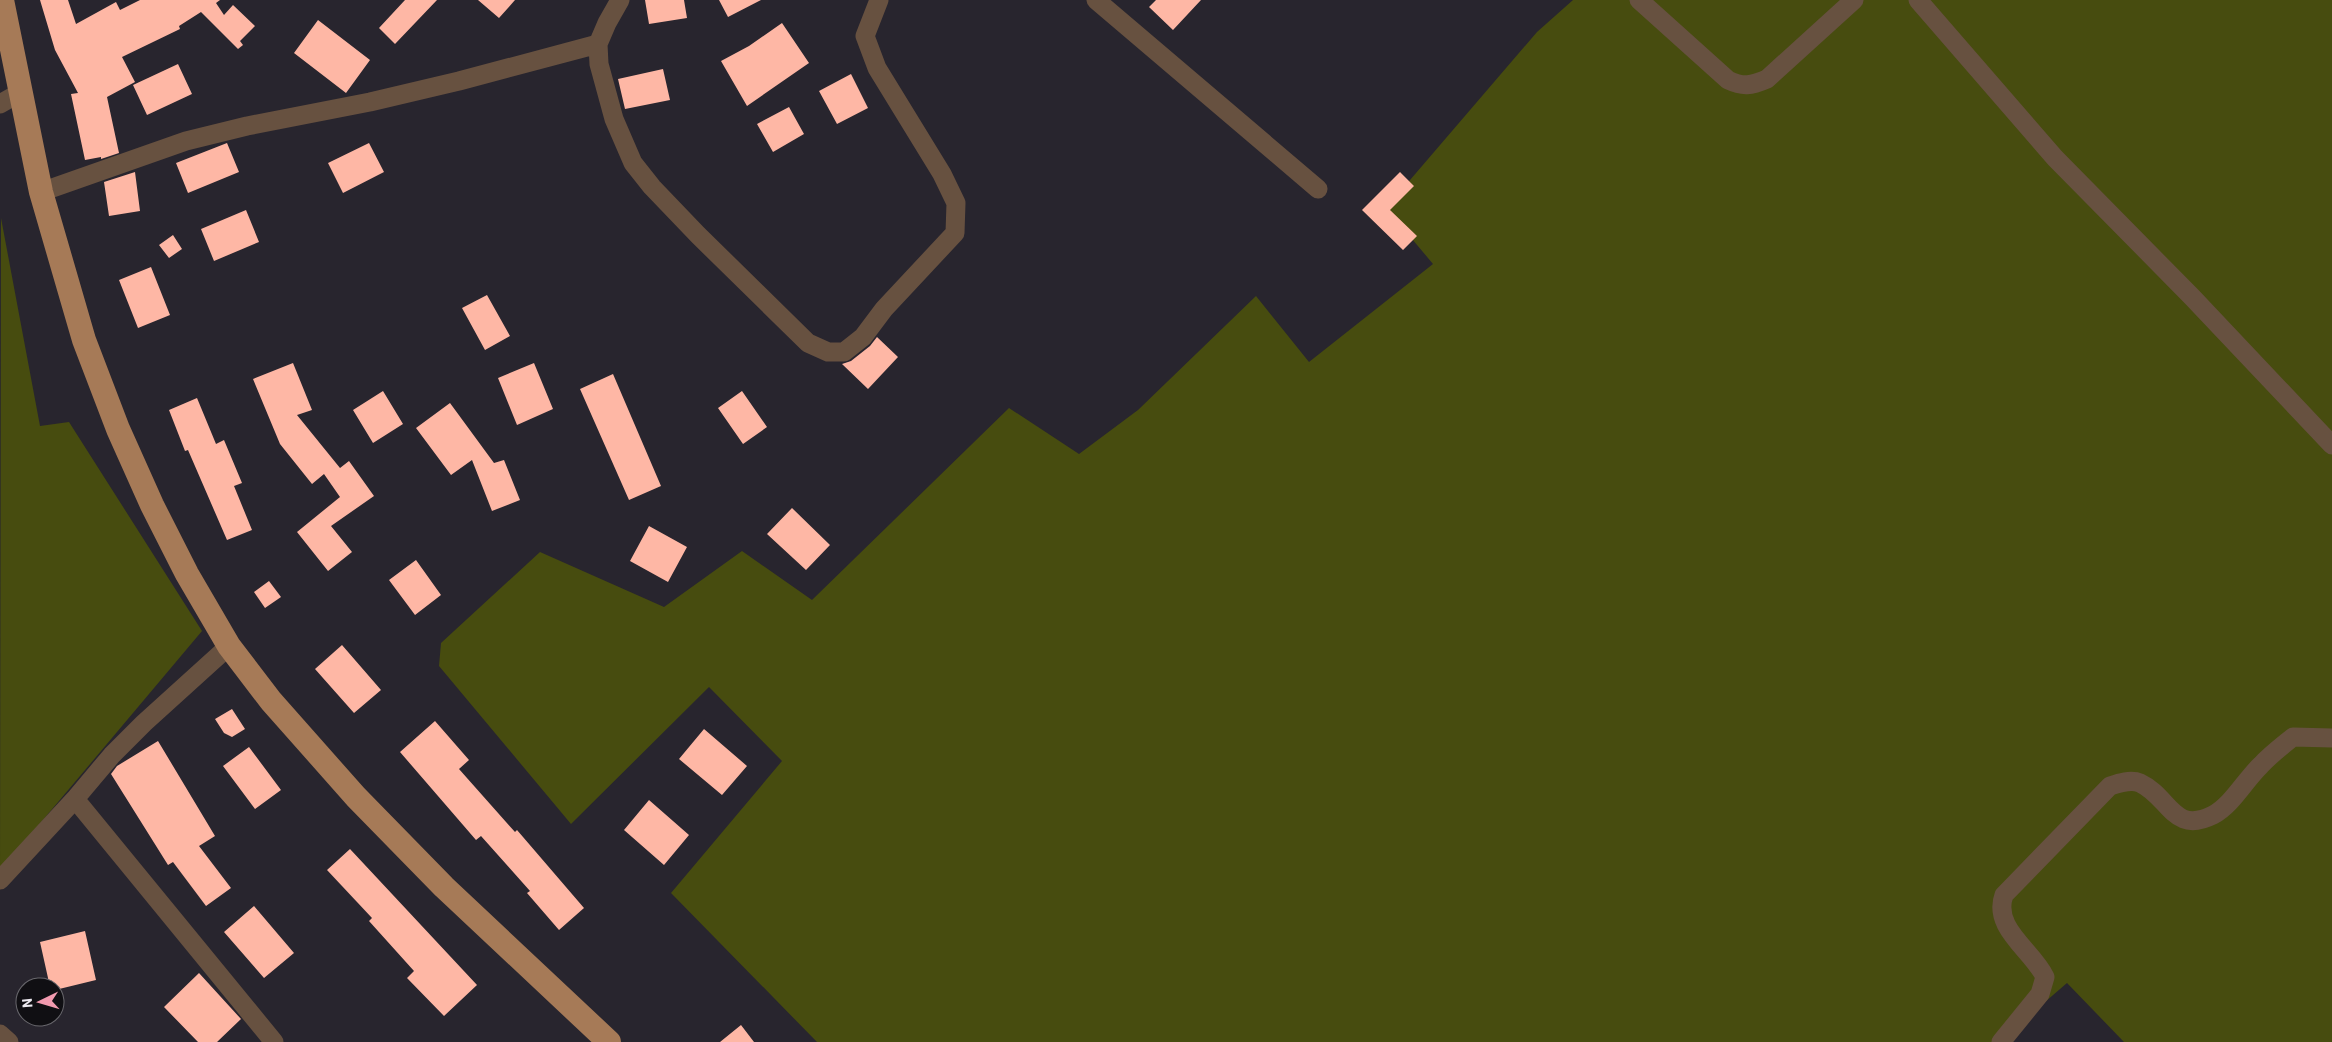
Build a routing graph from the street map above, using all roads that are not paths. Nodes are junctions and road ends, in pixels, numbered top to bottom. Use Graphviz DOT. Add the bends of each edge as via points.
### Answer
graph roads {
  1 [pos="2,0"];
  2 [pos="620,0"];
  3 [pos="879,0"];
  4 [pos="1096,0"];
  5 [pos="1639,0"];
  6 [pos="1854,0"];
  7 [pos="1918,0"];
  8 [pos="598,44"];
  9 [pos="21,92"];
  10 [pos="0,104"];
  11 [pos="1318,189"];
  12 [pos="40,192"];
  13 [pos="2332,445"];
  14 [pos="229,646"];
  15 [pos="2332,738"];
  16 [pos="75,799"];
  17 [pos="0,880"];
  18 [pos="0,1034"];
  19 [pos="9,1042"];
  20 [pos="274,1042"];
  21 [pos="609,1042"];
  22 [pos="2001,1042"];
  1 -- 9 [label="main road"];
  2 -- 8 [label="street"];
  3 -- 8 [label="street" via="865,36 877,68 942,174 956,203 955,233 884,309 863,337 844,352 828,352 808,343 652,187 633,163 614,119 599,64"];
  4 -- 11 [label="street"];
  5 -- 6 [label="street" via="1728,80 1750,86 1767,80"];
  7 -- 13 [label="street" via="2055,158"];
  8 -- 12 [label="street" via="370,102 186,141"];
  9 -- 10 [label="street"];
  9 -- 12 [label="main road"];
  12 -- 14 [label="main road" via="84,340 118,429 156,514"];
  14 -- 16 [label="street" via="144,723"];
  14 -- 21 [label="main road" via="271,701 356,797 444,887"];
  15 -- 22 [label="street" via="2293,737 2261,764 2215,814 2202,819 2188,822 2179,817 2139,782 2110,786 2004,895 2005,924 2045,977 2040,994"];
  16 -- 17 [label="street"];
  16 -- 20 [label="street"];
  18 -- 19 [label="street"];
}
